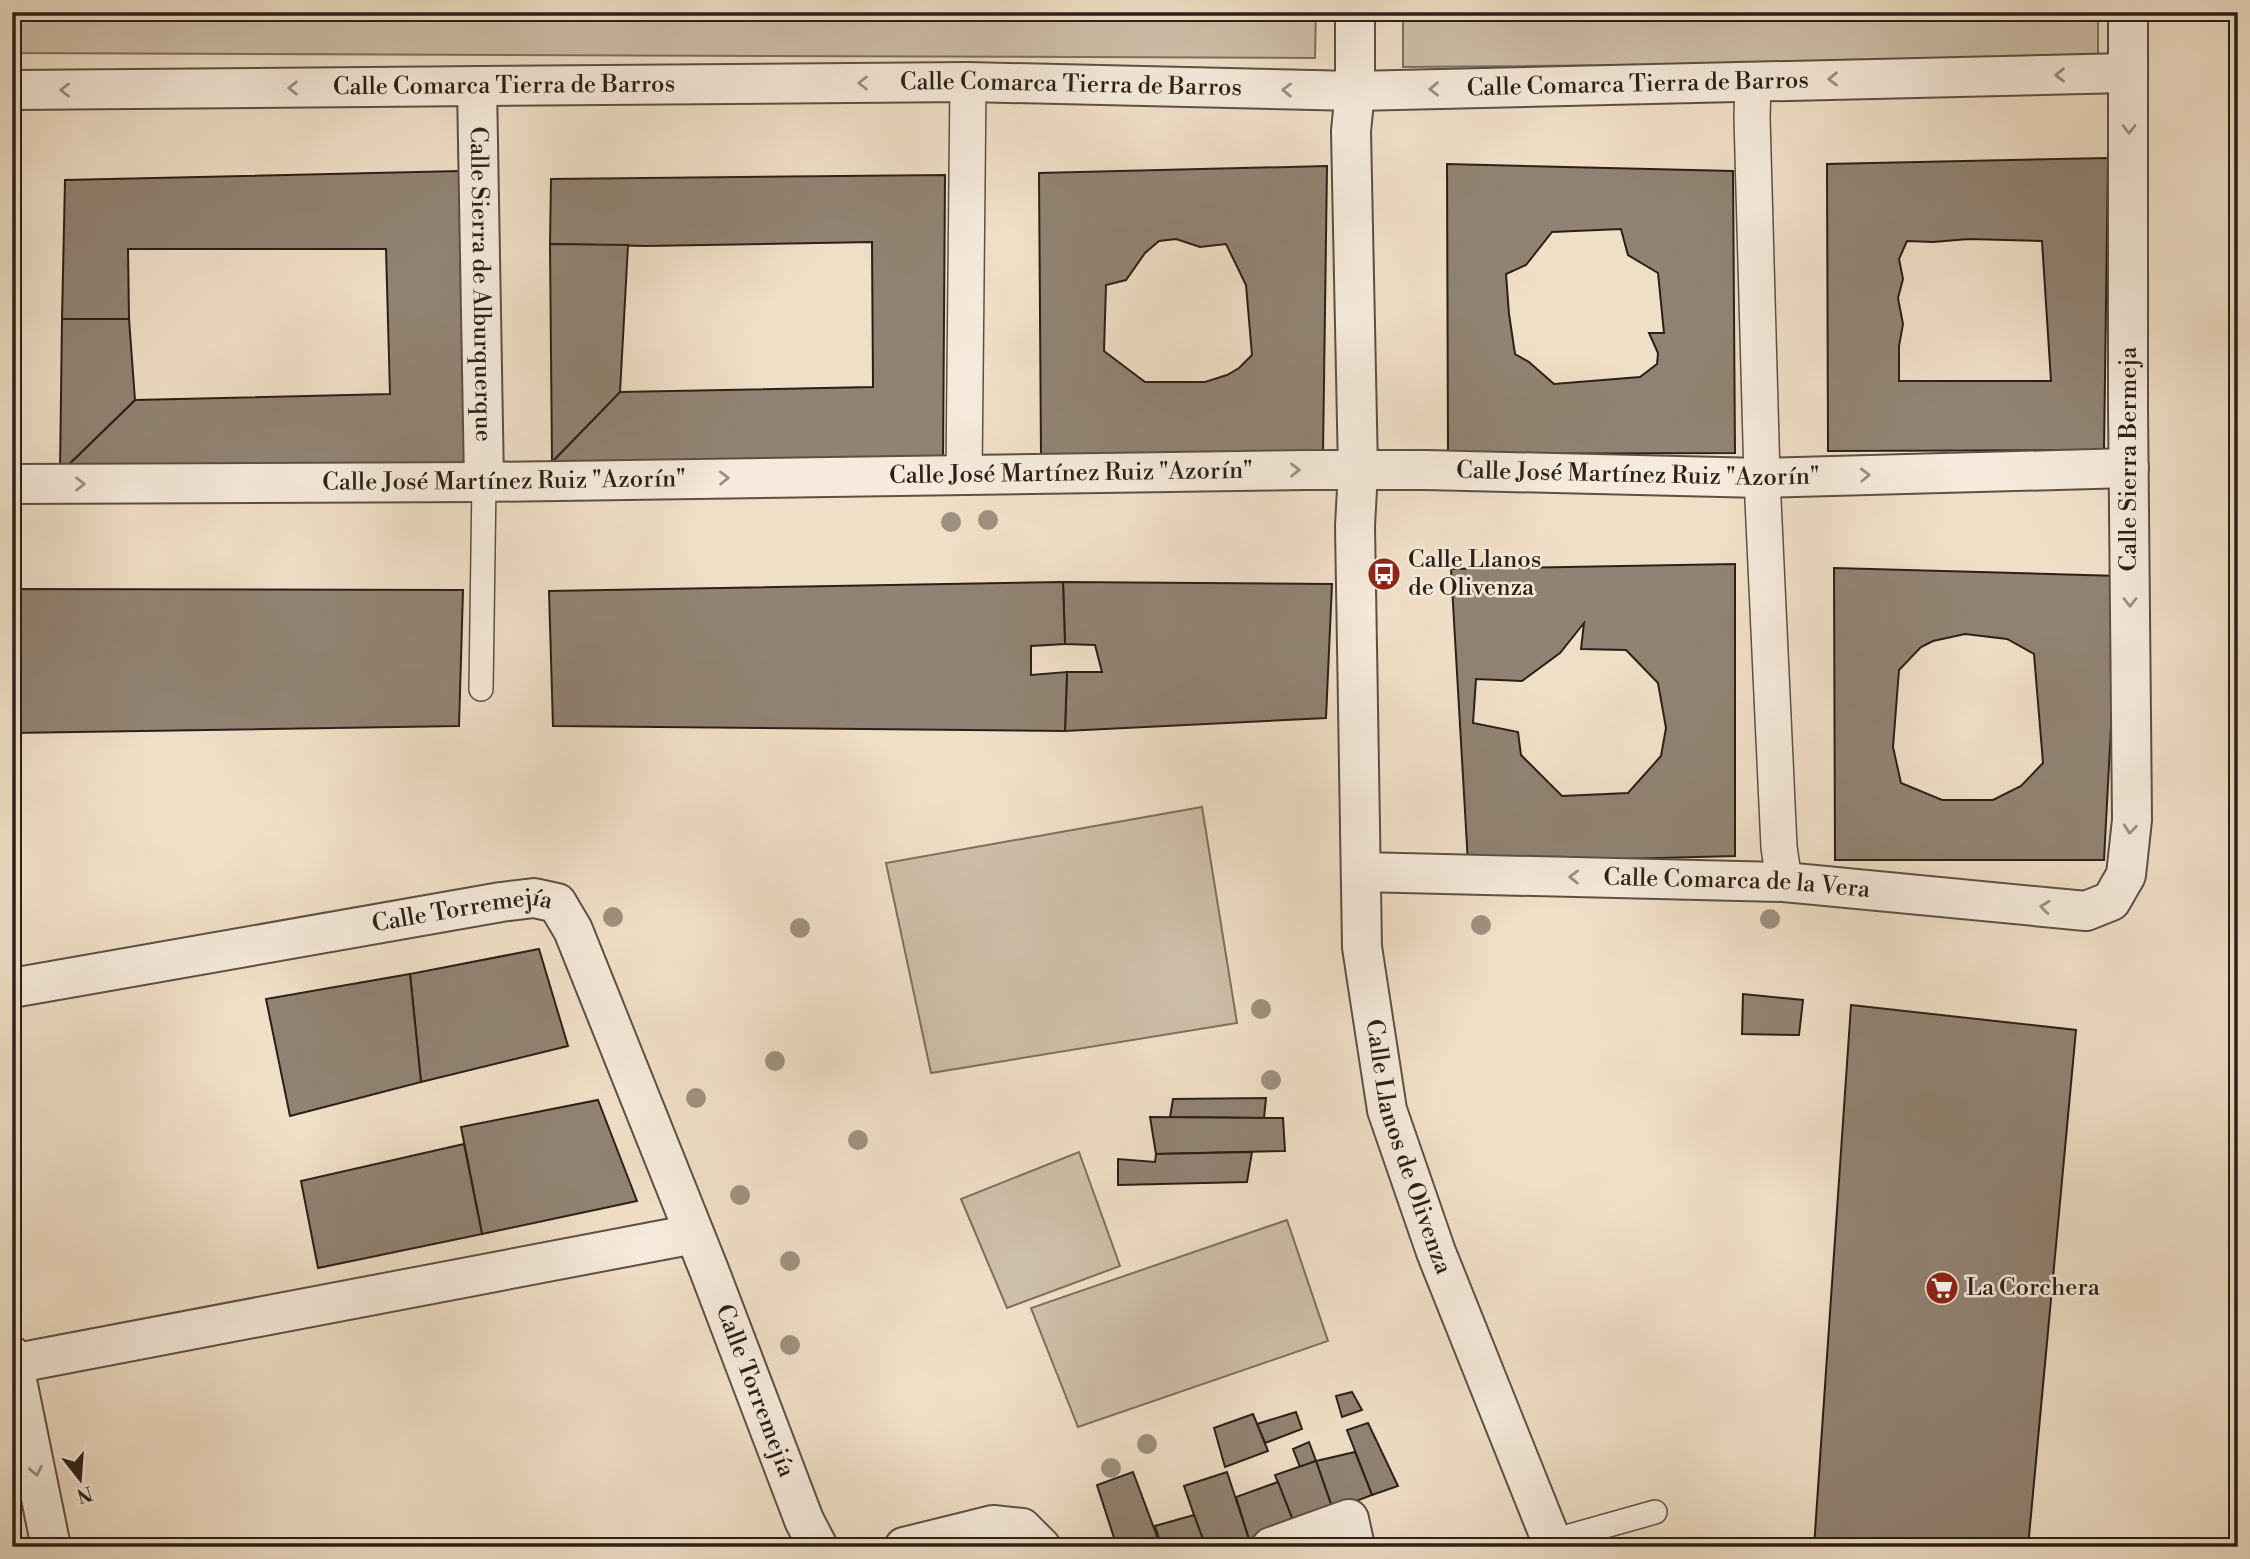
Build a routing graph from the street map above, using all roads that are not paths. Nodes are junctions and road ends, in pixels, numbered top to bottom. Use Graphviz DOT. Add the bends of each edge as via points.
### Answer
graph roads {
  1 [pos="1355,12"];
  2 [pos="2128,12"];
  3 [pos="2128,74"];
  4 [pos="1753,81"];
  5 [pos="968,82"];
  6 [pos="477,86"];
  7 [pos="12,90"];
  8 [pos="1355,91"];
  9 [pos="2129,468"];
  10 [pos="1358,471"];
  11 [pos="964,475"];
  12 [pos="1762,478"];
  13 [pos="484,482"];
  14 [pos="12,484"];
  15 [pos="481,689"];
  16 [pos="1361,872"];
  17 [pos="1784,882"];
  18 [pos="2111,901"];
  19 [pos="12,988"];
  20 [pos="694,1234"];
  21 [pos="13,1361"];
  22 [pos="1655,1512"];
  23 [pos="1352,1533"];
  24 [pos="1553,1544"];
  25 [pos="51,1547"];
  26 [pos="818,1547"];
  27 [pos="904,1547"];
  28 [pos="1041,1547"];
  29 [pos="1271,1547"];
  1 -- 8 [label="street, Calle Llanos de Olivenza"];
  2 -- 3 [label="street, Calle Sierra Bermeja"];
  3 -- 4 [label="street, Calle Comarca Tierra de Barros, one-way"];
  3 -- 9 [label="street, Calle Sierra Bermeja, one-way"];
  4 -- 8 [label="street, Calle Comarca Tierra de Barros, one-way"];
  4 -- 12 [label="street"];
  5 -- 6 [label="street, Calle Comarca Tierra de Barros, one-way"];
  8 -- 5 [label="street, Calle Comarca Tierra de Barros, one-way"];
  5 -- 11 [label="street"];
  6 -- 7 [label="street, Calle Comarca Tierra de Barros, one-way"];
  6 -- 13 [label="street, Calle Sierra de Alburquerque"];
  8 -- 10 [label="street, Calle Llanos de Olivenza" via="1351,131"];
  12 -- 9 [label="street, Calle José Martínez Ruiz \"Azorín\", one-way"];
  9 -- 18 [label="street, Calle Sierra Bermeja, one-way" via="2132,820 2126,875"];
  11 -- 10 [label="street, Calle José Martínez Ruiz \"Azorín\", one-way"];
  10 -- 12 [label="street, Calle José Martínez Ruiz \"Azorín\""];
  10 -- 16 [label="street, Calle Llanos de Olivenza"];
  13 -- 11 [label="street, Calle José Martínez Ruiz \"Azorín\", one-way"];
  12 -- 17 [label="street"];
  14 -- 13 [label="street, Calle José Martínez Ruiz \"Azorín\", one-way"];
  13 -- 15 [label="lane"];
  17 -- 16 [label="street, Calle Comarca de la Vera, one-way"];
  16 -- 24 [label="street, Calle Llanos de Olivenza" via="1362,947 1387,1110 1436,1252"];
  18 -- 17 [label="street, Calle Comarca de la Vera, one-way" via="2086,911"];
  19 -- 20 [label="street, Calle Torremejía" via="501,902 534,898 557,903 573,930"];
  20 -- 21 [label="street"];
  20 -- 26 [label="street, Calle Torremejía"];
  21 -- 25 [label="street, one-way"];
  22 -- 24 [label="lane"];
  23 -- 29 [label="street"];
  27 -- 28 [label="street" via="993,1525 1022,1528"];
}
